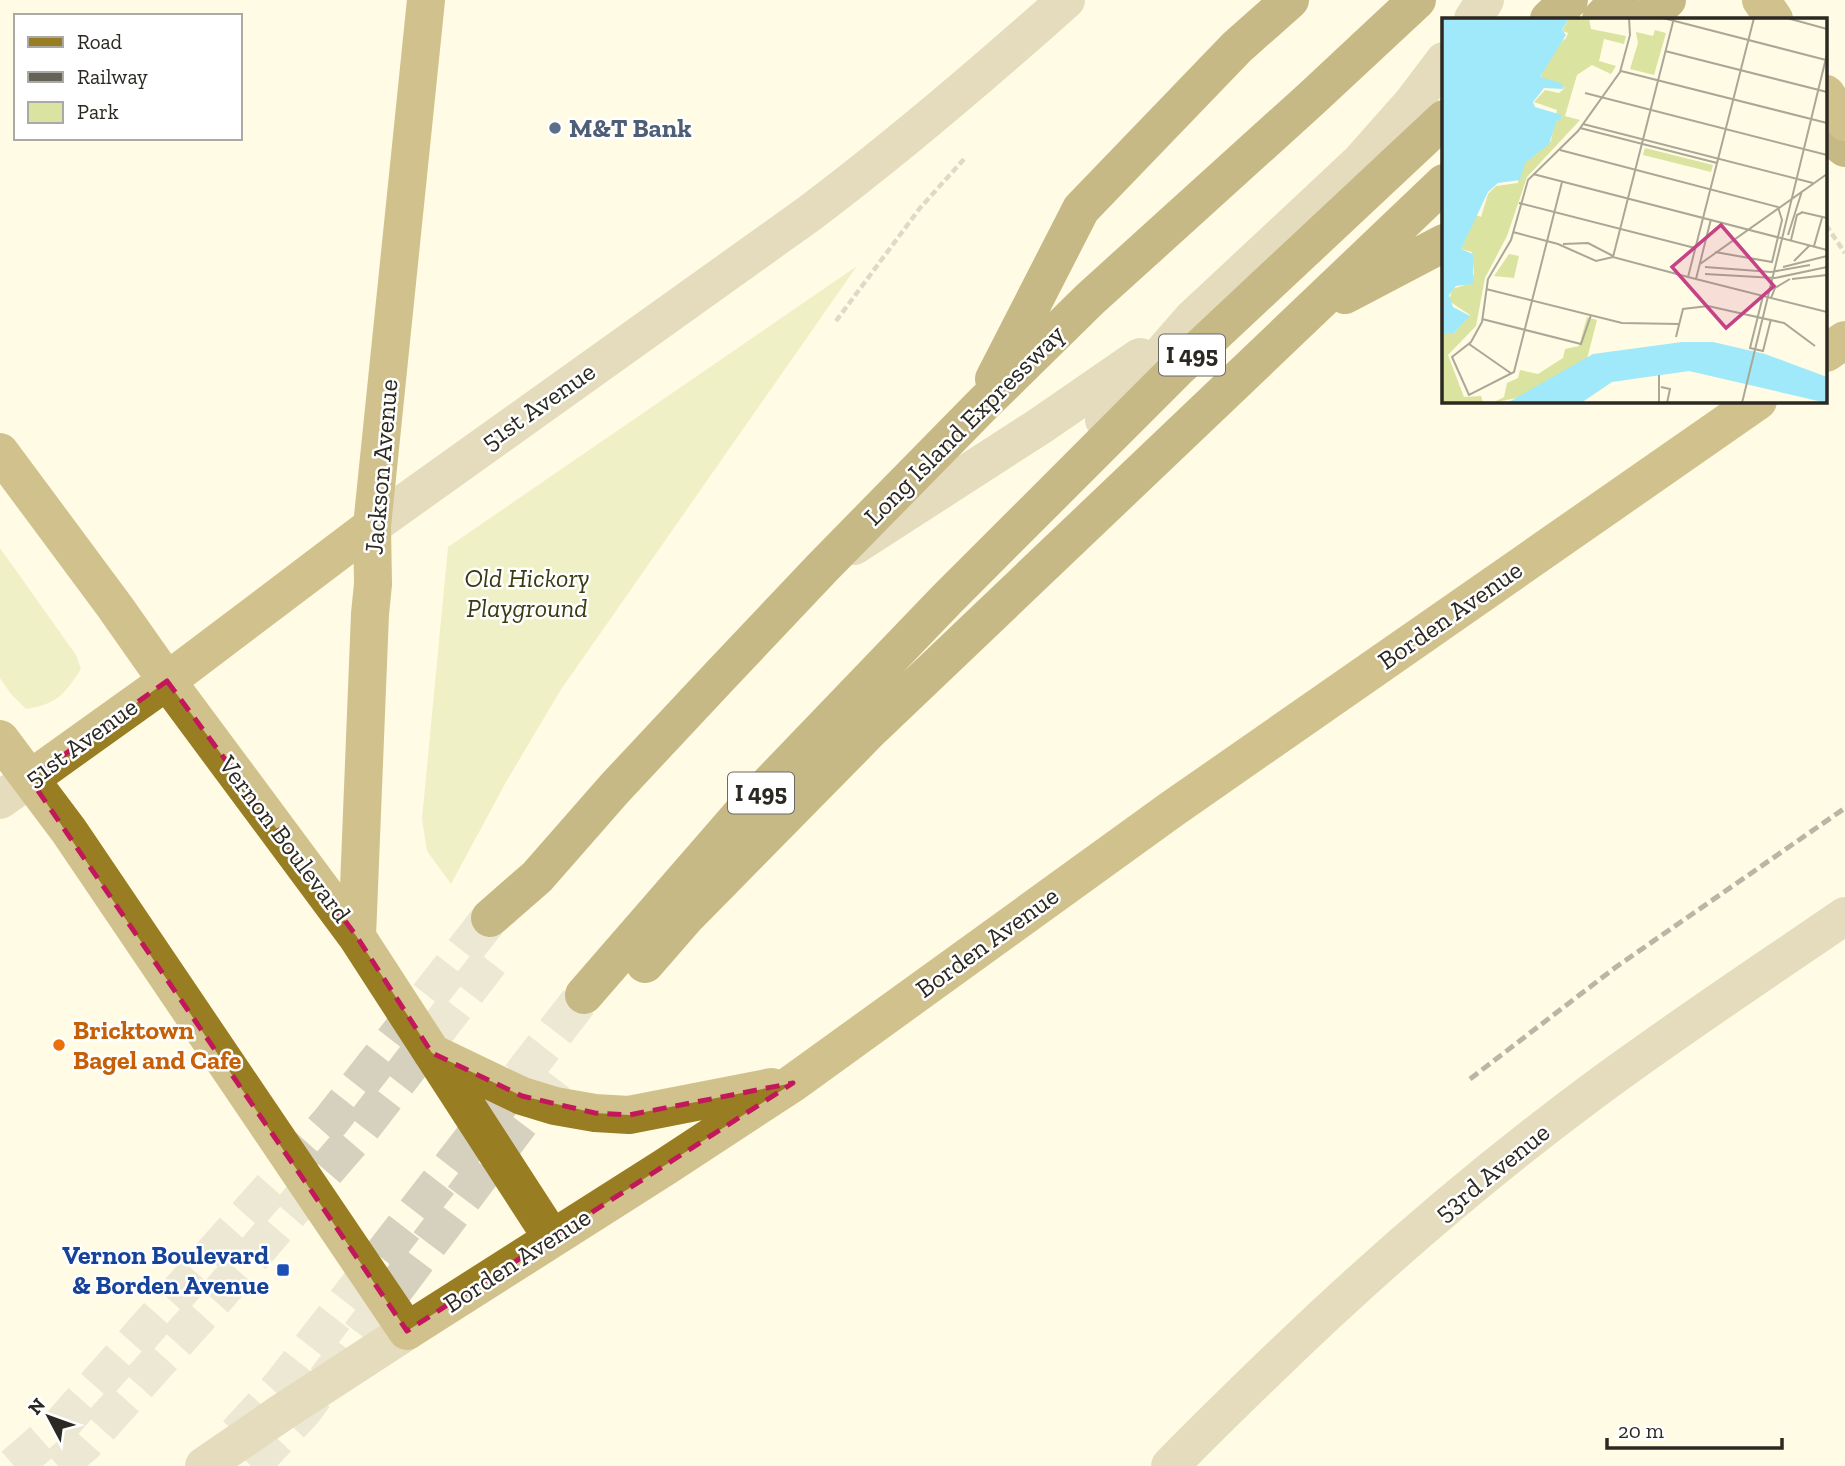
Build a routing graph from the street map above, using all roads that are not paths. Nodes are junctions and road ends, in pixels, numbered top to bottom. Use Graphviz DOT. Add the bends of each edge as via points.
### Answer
graph roads {
  1 [pos="426,0"];
  2 [pos="1066,0"];
  3 [pos="1290,0"];
  4 [pos="1417,0"];
  5 [pos="1485,0"];
  6 [pos="1569,0"];
  7 [pos="1619,0"];
  8 [pos="1667,0"];
  9 [pos="1760,0"];
  10 [pos="1474,18"];
  11 [pos="1550,18"];
  12 [pos="1602,18"];
  13 [pos="1647,18"];
  14 [pos="1773,18"];
  15 [pos="1442,64"];
  16 [pos="1828,97"];
  17 [pos="1442,104"];
  18 [pos="1442,121"];
  19 [pos="1845,122"];
  20 [pos="1828,135"];
  21 [pos="1845,148"];
  22 [pos="1359,163"];
  23 [pos="1442,185"];
  24 [pos="1442,244"];
  25 [pos="1306,315"];
  26 [pos="1192,319"];
  27 [pos="1845,340"];
  28 [pos="1828,352"];
  29 [pos="1757,402"];
  30 [pos="981,405"];
  31 [pos="0,452"];
  32 [pos="372,526"];
  33 [pos="823,567"];
  34 [pos="947,599"];
  35 [pos="167,681"];
  36 [pos="0,740"];
  37 [pos="15,789"];
  38 [pos="1845,916"];
  39 [pos="500,927"];
  40 [pos="358,937"];
  41 [pos="432,1053"];
  42 [pos="793,1083"];
  43 [pos="552,1238"];
  44 [pos="407,1331"];
  45 [pos="248,1453"];
  46 [pos="204,1466"];
  47 [pos="1170,1466"];
  1 -- 32 [label="main road, Jackson Avenue"];
  2 -- 32 [label="street, 51st Avenue" via="862,174"];
  3 -- 30 [label="highway" via="1237,47 1081,209"];
  4 -- 30 [label="highway, Long Island Expressway"];
  5 -- 10 [label="street"];
  6 -- 11 [label="highway"];
  7 -- 12 [label="highway"];
  8 -- 13 [label="highway"];
  9 -- 14 [label="main road"];
  15 -- 22 [label="street"];
  16 -- 19 [label="main road, bridge"];
  17 -- 22 [label="street"];
  18 -- 34 [label="highway, I 495" via="1176,370"];
  20 -- 21 [label="highway"];
  22 -- 26 [label="street"];
  23 -- 25 [label="highway, I 495"];
  24 -- 25 [label="highway"];
  25 -- 34 [label="highway, I 495" via="870,730 685,918 594,1003 749,805"];
  26 -- 33 [label="street" via="1040,426"];
  26 -- 34 [label="street"];
  27 -- 28 [label="main road"];
  29 -- 42 [label="main road, Borden Avenue" via="1172,809"];
  30 -- 33 [label="highway, Long Island Expressway"];
  31 -- 35 [label="main road, Vernon Boulevard"];
  32 -- 35 [label="main road, 51st Avenue"];
  32 -- 40 [label="main road, Jackson Avenue"];
  33 -- 39 [label="highway, Long Island Expressway" via="624,778 537,877"];
  35 -- 37 [label="main road, 51st Avenue"];
  35 -- 40 [label="main road, Vernon Boulevard"];
  36 -- 37 [label="main road"];
  37 -- 44 [label="main road" via="69,831"];
  38 -- 47 [label="street, 53rd Avenue" via="1589,1094 1457,1198 1296,1342"];
  40 -- 41 [label="main road, Vernon Boulevard"];
  41 -- 42 [label="main road" via="522,1096 595,1113 629,1115"];
  41 -- 43 [label="main road, Vernon Boulevard"];
  42 -- 43 [label="main road, Borden Avenue"];
  43 -- 44 [label="main road, Borden Avenue"];
  44 -- 45 [label="street, Borden Avenue"];
  45 -- 46 [label="street, Borden Avenue"];
}
